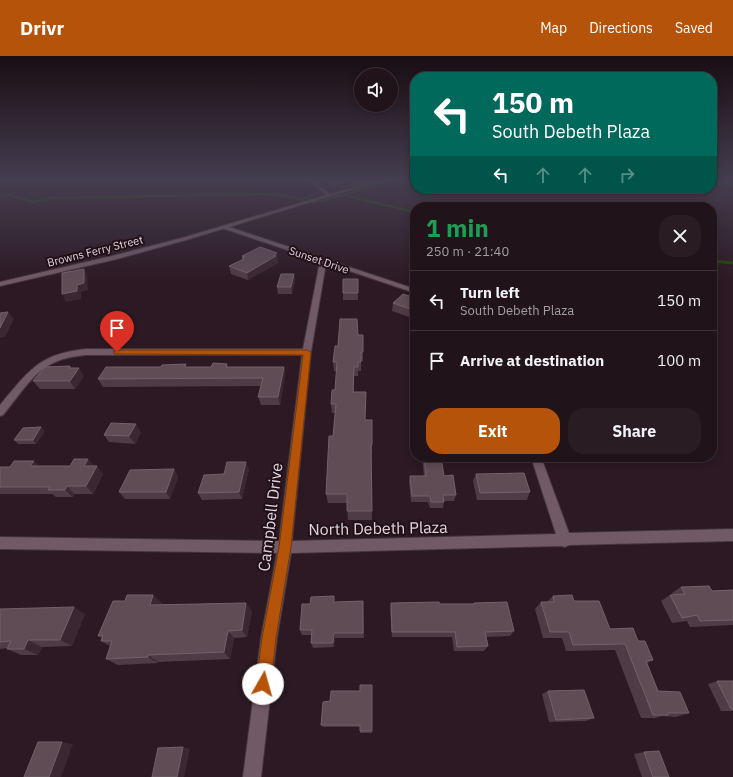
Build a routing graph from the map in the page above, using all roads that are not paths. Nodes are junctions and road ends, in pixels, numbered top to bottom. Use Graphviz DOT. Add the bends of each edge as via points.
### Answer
graph roads {
  1 [pos="265,215"];
  2 [pos="224,227"];
  3 [pos="323,261"];
  4 [pos="0,284"];
  5 [pos="410,289"];
  6 [pos="307,352"];
  7 [pos="0,412"];
  8 [pos="538,462"];
  9 [pos="733,535"];
  10 [pos="565,541"];
  11 [pos="0,543"];
  12 [pos="285,547"];
  13 [pos="252,777"];
  1 -- 2 [label="street, Browns Ferry Street"];
  2 -- 3 [label="street, Sunset Drive"];
  2 -- 4 [label="street, Browns Ferry Street" via="124,255"];
  3 -- 5 [label="street, Sunset Drive"];
  3 -- 6 [label="street, Campbell Drive"];
  6 -- 7 [label="street" via="68,354 51,360 37,369"];
  6 -- 12 [label="street, Campbell Drive"];
  8 -- 10 [label="street"];
  9 -- 10 [label="street, North Debeth Plaza"];
  10 -- 12 [label="street, North Debeth Plaza"];
  11 -- 12 [label="street, North Debeth Plaza"];
  12 -- 13 [label="street, Campbell Drive" via="269,638"];
}
